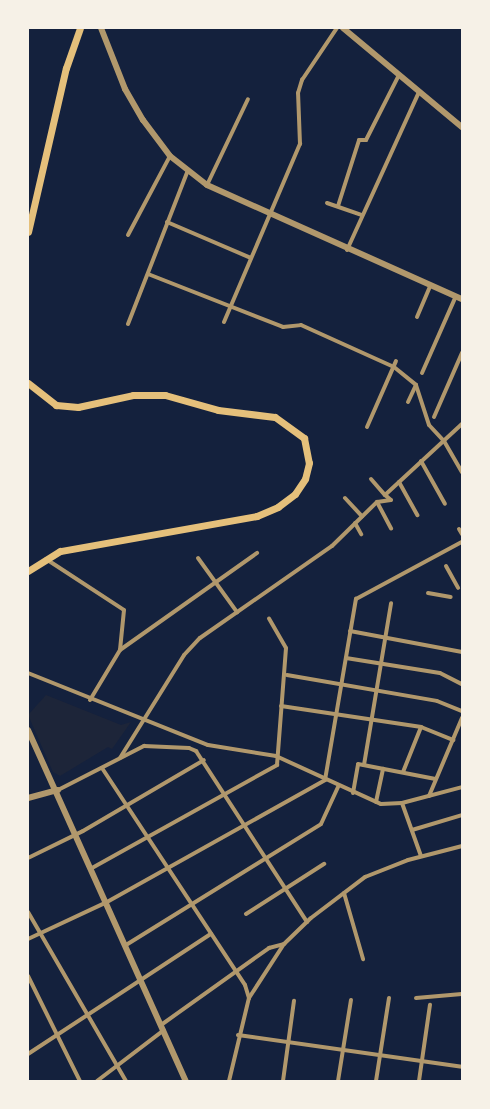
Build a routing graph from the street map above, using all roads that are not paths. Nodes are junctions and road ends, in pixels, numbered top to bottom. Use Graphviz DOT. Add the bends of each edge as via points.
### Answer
graph roads {
  1 [pos="80,28"];
  2 [pos="100,28"];
  3 [pos="337,28"];
  4 [pos="343,28"];
  5 [pos="399,75"];
  6 [pos="419,92"];
  7 [pos="248,99"];
  8 [pos="462,127"];
  9 [pos="170,156"];
  10 [pos="188,170"];
  11 [pos="207,185"];
  12 [pos="327,203"];
  13 [pos="338,206"];
  14 [pos="269,215"];
  15 [pos="362,215"];
  16 [pos="167,222"];
  17 [pos="28,232"];
  18 [pos="128,235"];
  19 [pos="347,250"];
  20 [pos="251,258"];
  21 [pos="148,274"];
  22 [pos="430,286"];
  23 [pos="459,298"];
  24 [pos="231,307"];
  25 [pos="417,317"];
  26 [pos="224,322"];
  27 [pos="128,324"];
  28 [pos="462,353"];
  29 [pos="396,361"];
  30 [pos="394,367"];
  31 [pos="422,373"];
  32 [pos="28,383"];
  33 [pos="416,385"];
  34 [pos="408,402"];
  35 [pos="434,417"];
  36 [pos="462,424"];
  37 [pos="367,427"];
  38 [pos="444,441"];
  39 [pos="421,461"];
  40 [pos="462,472"];
  41 [pos="371,479"];
  42 [pos="399,482"];
  43 [pos="385,495"];
  44 [pos="346,498"];
  45 [pos="377,502"];
  46 [pos="445,504"];
  47 [pos="418,515"];
  48 [pos="362,516"];
  49 [pos="355,523"];
  50 [pos="391,528"];
  51 [pos="459,529"];
  52 [pos="361,534"];
  53 [pos="462,534"];
  54 [pos="462,542"];
  55 [pos="257,553"];
  56 [pos="44,558"];
  57 [pos="198,558"];
  58 [pos="446,566"];
  59 [pos="28,571"];
  60 [pos="216,582"];
  61 [pos="458,588"];
  62 [pos="428,593"];
  63 [pos="451,597"];
  64 [pos="391,603"];
  65 [pos="237,612"];
  66 [pos="269,618"];
  67 [pos="350,631"];
  68 [pos="385,636"];
  69 [pos="120,650"];
  70 [pos="462,652"];
  71 [pos="346,658"];
  72 [pos="381,664"];
  73 [pos="28,673"];
  74 [pos="287,675"];
  75 [pos="462,684"];
  76 [pos="341,685"];
  77 [pos="376,691"];
  78 [pos="90,700"];
  79 [pos="281,706"];
  80 [pos="462,711"];
  81 [pos="336,713"];
  82 [pos="462,718"];
  83 [pos="372,719"];
  84 [pos="144,720"];
  85 [pos="421,727"];
  86 [pos="28,730"];
  87 [pos="453,740"];
  88 [pos="276,756"];
  89 [pos="120,758"];
  90 [pos="204,760"];
  91 [pos="364,765"];
  92 [pos="102,768"];
  93 [pos="382,769"];
  94 [pos="403,772"];
  95 [pos="436,779"];
  96 [pos="325,780"];
  97 [pos="338,787"];
  98 [pos="462,787"];
  99 [pos="58,790"];
  100 [pos="353,793"];
  101 [pos="226,794"];
  102 [pos="429,796"];
  103 [pos="28,798"];
  104 [pos="376,802"];
  105 [pos="402,803"];
  106 [pos="125,806"];
  107 [pos="462,816"];
  108 [pos="246,825"];
  109 [pos="412,830"];
  110 [pos="77,835"];
  111 [pos="146,838"];
  112 [pos="462,846"];
  113 [pos="421,856"];
  114 [pos="266,857"];
  115 [pos="28,858"];
  116 [pos="324,864"];
  117 [pos="92,868"];
  118 [pos="167,870"];
  119 [pos="286,888"];
  120 [pos="344,893"];
  121 [pos="107,902"];
  122 [pos="191,903"];
  123 [pos="28,912"];
  124 [pos="246,914"];
  125 [pos="307,922"];
  126 [pos="42,934"];
  127 [pos="211,934"];
  128 [pos="28,940"];
  129 [pos="284,944"];
  130 [pos="126,945"];
  131 [pos="364,959"];
  132 [pos="236,973"];
  133 [pos="28,976"];
  134 [pos="140,978"];
  135 [pos="462,994"];
  136 [pos="249,998"];
  137 [pos="389,998"];
  138 [pos="416,998"];
  139 [pos="351,1000"];
  140 [pos="294,1001"];
  141 [pos="430,1005"];
  142 [pos="89,1012"];
  143 [pos="162,1028"];
  144 [pos="58,1034"];
  145 [pos="238,1035"];
  146 [pos="289,1042"];
  147 [pos="342,1050"];
  148 [pos="28,1054"];
  149 [pos="380,1055"];
  150 [pos="422,1061"];
  151 [pos="116,1065"];
  152 [pos="462,1067"];
  153 [pos="80,1081"];
  154 [pos="97,1081"];
  155 [pos="126,1081"];
  156 [pos="186,1081"];
  157 [pos="229,1081"];
  158 [pos="283,1081"];
  159 [pos="338,1081"];
  160 [pos="376,1081"];
  161 [pos="419,1081"];
  1 -- 17 [label="main road" via="66,68"];
  2 -- 9 [label="street" via="125,89"];
  3 -- 14 [label="street" via="302,80 298,93 300,144"];
  4 -- 5 [label="street"];
  5 -- 6 [label="street"];
  5 -- 13 [label="street" via="366,140 359,140"];
  6 -- 8 [label="street"];
  6 -- 15 [label="street"];
  7 -- 11 [label="street"];
  9 -- 10 [label="street"];
  9 -- 18 [label="street"];
  10 -- 11 [label="street"];
  10 -- 16 [label="street"];
  11 -- 14 [label="street"];
  12 -- 13 [label="street"];
  13 -- 15 [label="street"];
  14 -- 19 [label="street"];
  14 -- 20 [label="street"];
  15 -- 19 [label="street"];
  16 -- 20 [label="street"];
  16 -- 21 [label="street"];
  19 -- 22 [label="street"];
  20 -- 24 [label="street"];
  21 -- 24 [label="street"];
  21 -- 27 [label="street"];
  22 -- 23 [label="street"];
  22 -- 25 [label="street"];
  23 -- 31 [label="street"];
  24 -- 26 [label="street"];
  24 -- 30 [label="street" via="283,327 301,325"];
  28 -- 35 [label="street"];
  29 -- 30 [label="street"];
  30 -- 33 [label="street"];
  30 -- 37 [label="street"];
  32 -- 56 [label="main road" via="56,405 78,407 133,395 165,395 218,410 275,417 304,438 309,463 305,479 295,494 278,508 257,516 60,550"];
  33 -- 34 [label="street"];
  33 -- 38 [label="street" via="429,425"];
  36 -- 38 [label="street"];
  38 -- 39 [label="street"];
  38 -- 40 [label="street"];
  39 -- 42 [label="street"];
  39 -- 46 [label="street"];
  41 -- 43 [label="street"];
  42 -- 43 [label="street"];
  42 -- 47 [label="street"];
  43 -- 45 [label="street" via="391,500"];
  44 -- 48 [label="street"];
  45 -- 48 [label="street"];
  45 -- 50 [label="street"];
  48 -- 49 [label="street"];
  49 -- 52 [label="street"];
  49 -- 65 [label="street" via="332,546"];
  51 -- 53 [label="street"];
  54 -- 67 [label="street" via="415,570 356,599"];
  55 -- 60 [label="street"];
  56 -- 59 [label="main road"];
  56 -- 69 [label="street" via="124,610"];
  57 -- 60 [label="street"];
  58 -- 61 [label="street"];
  60 -- 65 [label="street"];
  60 -- 69 [label="street"];
  62 -- 63 [label="street"];
  64 -- 68 [label="street"];
  65 -- 84 [label="street" via="200,638 184,655"];
  66 -- 74 [label="street" via="286,648"];
  67 -- 68 [label="street"];
  67 -- 71 [label="street"];
  68 -- 70 [label="street"];
  68 -- 72 [label="street"];
  69 -- 78 [label="street"];
  71 -- 72 [label="street"];
  71 -- 76 [label="street"];
  72 -- 75 [label="street" via="440,673"];
  72 -- 77 [label="street"];
  73 -- 78 [label="street"];
  74 -- 76 [label="street"];
  74 -- 79 [label="street"];
  76 -- 77 [label="street"];
  76 -- 81 [label="street"];
  77 -- 80 [label="street" via="437,701"];
  77 -- 83 [label="street"];
  78 -- 84 [label="street"];
  79 -- 81 [label="street"];
  79 -- 88 [label="street"];
  81 -- 83 [label="street"];
  81 -- 96 [label="street"];
  82 -- 87 [label="street"];
  83 -- 85 [label="street"];
  83 -- 91 [label="street"];
  84 -- 88 [label="street" via="208,745"];
  84 -- 89 [label="street"];
  85 -- 87 [label="street"];
  85 -- 94 [label="street"];
  86 -- 99 [label="street"];
  87 -- 95 [label="street"];
  88 -- 96 [label="street"];
  88 -- 101 [label="street" via="276,765"];
  89 -- 90 [label="street" via="144,746 189,748 196,751"];
  89 -- 92 [label="street"];
  90 -- 101 [label="street"];
  90 -- 106 [label="street"];
  91 -- 93 [label="street"];
  91 -- 100 [label="street" via="358,764"];
  92 -- 99 [label="street"];
  92 -- 106 [label="street"];
  93 -- 94 [label="street"];
  93 -- 104 [label="street"];
  94 -- 95 [label="street"];
  95 -- 102 [label="street"];
  96 -- 97 [label="street"];
  96 -- 108 [label="street"];
  97 -- 100 [label="street"];
  97 -- 114 [label="street" via="322,824"];
  98 -- 102 [label="street"];
  99 -- 103 [label="street"];
  99 -- 110 [label="street"];
  100 -- 104 [label="street"];
  101 -- 108 [label="street"];
  101 -- 111 [label="street"];
  102 -- 105 [label="street"];
  104 -- 105 [label="street"];
  105 -- 109 [label="street"];
  106 -- 110 [label="street"];
  106 -- 111 [label="street"];
  107 -- 109 [label="street"];
  108 -- 114 [label="street"];
  108 -- 118 [label="street"];
  109 -- 113 [label="street"];
  110 -- 115 [label="street"];
  110 -- 117 [label="street"];
  111 -- 117 [label="street"];
  111 -- 118 [label="street"];
  112 -- 113 [label="street"];
  113 -- 120 [label="street" via="366,877"];
  114 -- 119 [label="street"];
  114 -- 122 [label="street"];
  116 -- 119 [label="street"];
  117 -- 121 [label="street"];
  118 -- 121 [label="street"];
  118 -- 122 [label="street"];
  119 -- 124 [label="street"];
  119 -- 125 [label="street"];
  120 -- 125 [label="street"];
  120 -- 131 [label="street"];
  121 -- 126 [label="street"];
  121 -- 130 [label="street"];
  122 -- 127 [label="street"];
  122 -- 130 [label="street"];
  123 -- 126 [label="street"];
  125 -- 129 [label="street"];
  126 -- 128 [label="street"];
  126 -- 142 [label="street"];
  127 -- 132 [label="street"];
  127 -- 134 [label="street"];
  129 -- 132 [label="street" via="269,948"];
  129 -- 136 [label="street"];
  130 -- 134 [label="street"];
  132 -- 136 [label="street"];
  132 -- 143 [label="street"];
  133 -- 144 [label="street"];
  134 -- 142 [label="street"];
  134 -- 143 [label="street"];
  135 -- 138 [label="street"];
  136 -- 145 [label="street"];
  137 -- 149 [label="street"];
  139 -- 147 [label="street"];
  140 -- 146 [label="street"];
  141 -- 150 [label="street"];
  142 -- 144 [label="street"];
  142 -- 151 [label="street"];
  143 -- 151 [label="street"];
  143 -- 156 [label="street"];
  144 -- 148 [label="street"];
  144 -- 153 [label="street"];
  145 -- 146 [label="street"];
  145 -- 157 [label="street"];
  146 -- 147 [label="street"];
  146 -- 158 [label="street"];
  147 -- 149 [label="street"];
  147 -- 159 [label="street"];
  149 -- 150 [label="street"];
  149 -- 160 [label="street"];
  150 -- 152 [label="street"];
  150 -- 161 [label="street"];
  151 -- 154 [label="street"];
  151 -- 155 [label="street"];
}
